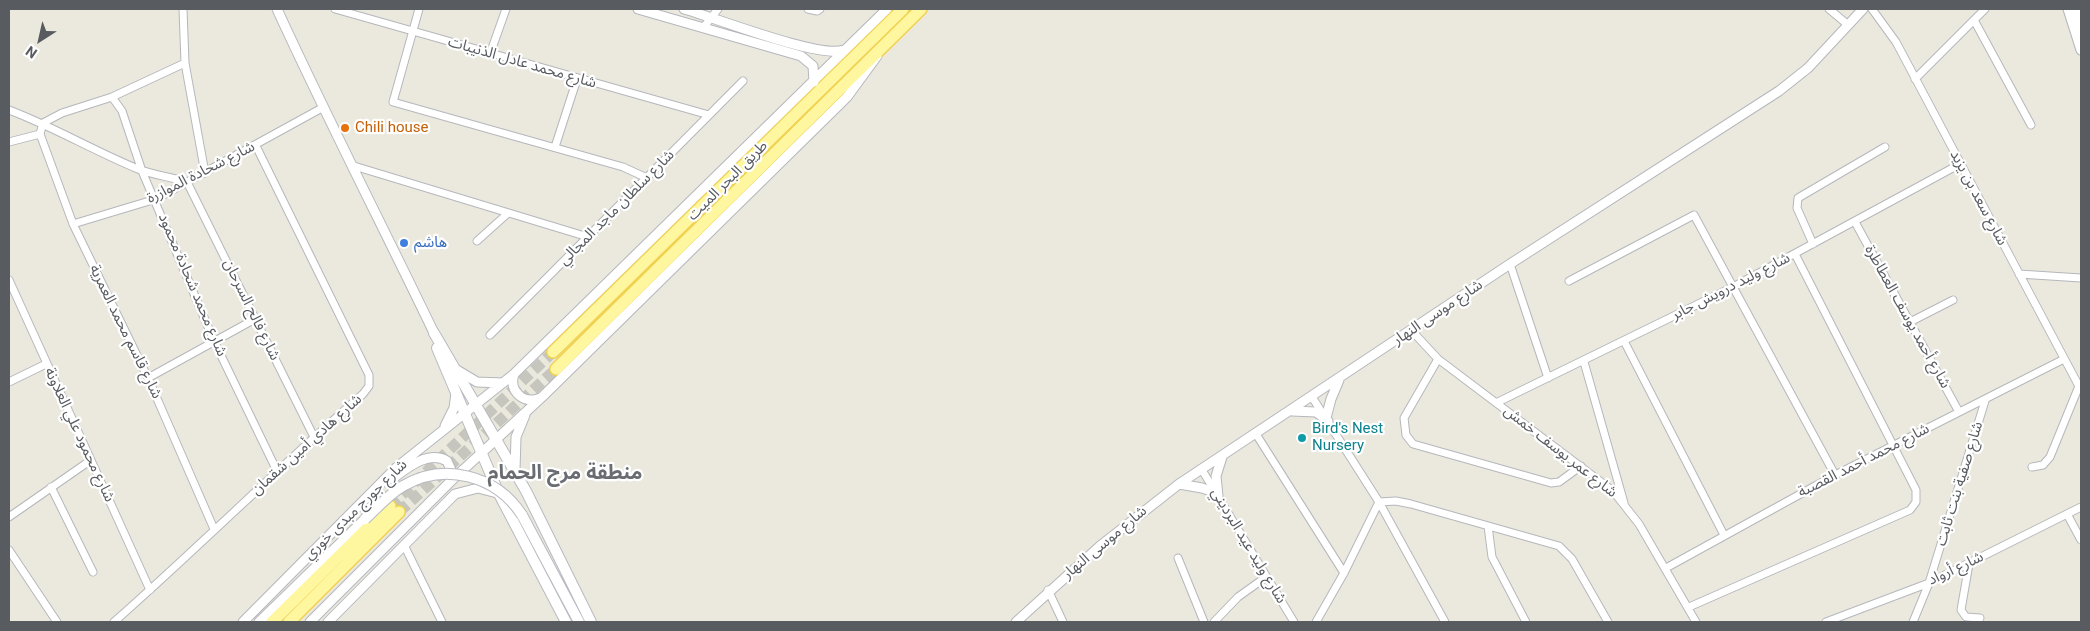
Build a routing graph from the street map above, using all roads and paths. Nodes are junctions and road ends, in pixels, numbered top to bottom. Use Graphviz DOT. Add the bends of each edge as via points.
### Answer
graph roads {
  1 [pos="178,9"];
  2 [pos="182,9"];
  3 [pos="277,9"];
  4 [pos="335,9"];
  5 [pos="419,9"];
  6 [pos="506,9"];
  7 [pos="638,9"];
  8 [pos="684,9"];
  9 [pos="718,9"];
  10 [pos="808,9"];
  11 [pos="820,9"];
  12 [pos="888,9"];
  13 [pos="903,9"];
  14 [pos="921,9"];
  15 [pos="1829,9"];
  16 [pos="1863,9"];
  17 [pos="1872,9"];
  18 [pos="1985,9"];
  19 [pos="2068,9"];
  20 [pos="2077,9"];
  21 [pos="711,16"];
  22 [pos="183,18"];
  23 [pos="1974,20"];
  24 [pos="1847,24"];
  25 [pos="703,28"];
  26 [pos="2081,28"];
  27 [pos="412,31"];
  28 [pos="882,47"];
  29 [pos="847,48"];
  30 [pos="2081,50"];
  31 [pos="490,54"];
  32 [pos="186,63"];
  33 [pos="577,79"];
  34 [pos="1915,79"];
  35 [pos="743,81"];
  36 [pos="814,82"];
  37 [pos="112,97"];
  38 [pos="322,108"];
  39 [pos="9,110"];
  40 [pos="710,115"];
  41 [pos="42,123"];
  42 [pos="2031,125"];
  43 [pos="40,134"];
  44 [pos="9,142"];
  45 [pos="256,146"];
  46 [pos="554,147"];
  47 [pos="1885,147"];
  48 [pos="1960,164"];
  49 [pos="354,166"];
  50 [pos="142,170"];
  51 [pos="205,173"];
  52 [pos="647,178"];
  53 [pos="187,182"];
  54 [pos="156,199"];
  55 [pos="507,214"];
  56 [pos="1855,222"];
  57 [pos="73,224"];
  58 [pos="588,237"];
  59 [pos="476,241"];
  60 [pos="1813,244"];
  61 [pos="1795,254"];
  62 [pos="1510,264"];
  63 [pos="2019,274"];
  64 [pos="2081,278"];
  65 [pos="9,280"];
  66 [pos="1569,281"];
  67 [pos="1734,287"];
  68 [pos="1953,300"];
  69 [pos="255,319"];
  70 [pos="1910,322"];
  71 [pos="1412,331"];
  72 [pos="434,333"];
  73 [pos="490,335"];
  74 [pos="214,341"];
  75 [pos="1624,341"];
  76 [pos="553,352"];
  77 [pos="1438,359"];
  78 [pos="2064,360"];
  79 [pos="1584,362"];
  80 [pos="46,364"];
  81 [pos="456,369"];
  82 [pos="556,369"];
  83 [pos="514,374"];
  84 [pos="148,378"];
  85 [pos="1548,378"];
  86 [pos="1340,379"];
  87 [pos="9,382"];
  88 [pos="503,383"];
  89 [pos="2080,388"];
  90 [pos="456,393"];
  91 [pos="542,397"];
  92 [pos="1312,397"];
  93 [pos="1985,401"];
  94 [pos="1498,402"];
  95 [pos="476,405"];
  96 [pos="531,407"];
  97 [pos="1291,411"];
  98 [pos="1959,412"];
  99 [pos="464,413"];
  100 [pos="1327,419"];
  101 [pos="441,432"];
  102 [pos="1256,434"];
  103 [pos="314,437"];
  104 [pos="496,438"];
  105 [pos="1893,445"];
  106 [pos="481,453"];
  107 [pos="1223,456"];
  108 [pos="91,460"];
  109 [pos="1581,466"];
  110 [pos="2032,467"];
  111 [pos="515,470"];
  112 [pos="1202,470"];
  113 [pos="277,472"];
  114 [pos="1835,475"];
  115 [pos="451,480"];
  116 [pos="1179,484"];
  117 [pos="51,486"];
  118 [pos="499,494"];
  119 [pos="1217,494"];
  120 [pos="1378,502"];
  121 [pos="1624,503"];
  122 [pos="2081,507"];
  123 [pos="2067,514"];
  124 [pos="9,517"];
  125 [pos="365,519"];
  126 [pos="342,521"];
  127 [pos="1488,526"];
  128 [pos="214,529"];
  129 [pos="1724,536"];
  130 [pos="2081,540"];
  131 [pos="404,545"];
  132 [pos="9,550"];
  133 [pos="1178,558"];
  134 [pos="1969,564"];
  135 [pos="1666,568"];
  136 [pos="93,572"];
  137 [pos="1344,573"];
  138 [pos="1266,577"];
  139 [pos="1929,583"];
  140 [pos="150,590"];
  141 [pos="1048,590"];
  142 [pos="1689,608"];
  143 [pos="1980,618"];
  144 [pos="57,622"];
  145 [pos="114,622"];
  146 [pos="243,622"];
  147 [pos="260,622"];
  148 [pos="272,622"];
  149 [pos="289,622"];
  150 [pos="310,622"];
  151 [pos="328,622"];
  152 [pos="442,622"];
  153 [pos="566,622"];
  154 [pos="579,622"];
  155 [pos="591,622"];
  156 [pos="1016,622"];
  157 [pos="1063,622"];
  158 [pos="1204,622"];
  159 [pos="1214,622"];
  160 [pos="1294,622"];
  161 [pos="1316,622"];
  162 [pos="1444,622"];
  163 [pos="1526,622"];
  164 [pos="1608,622"];
  165 [pos="1696,622"];
  166 [pos="1826,622"];
  167 [pos="1913,622"];
  1 -- 22 [label="street"];
  2 -- 22 [label="street"];
  3 -- 38 [label="street"];
  4 -- 27 [label="street, شارع محمد عادل الذنيبات"];
  5 -- 27 [label="street"];
  6 -- 31 [label="street"];
  7 -- 25 [label="street"];
  8 -- 21 [label="street"];
  9 -- 21 [label="street"];
  10 -- 11 [label="street"];
  12 -- 29 [label="street, طريق البحر الميت"];
  13 -- 76 [label="main road, طريق البحر الميت"];
  14 -- 28 [label="main road"];
  15 -- 24 [label="street"];
  16 -- 24 [label="street, شارع موسى النهار"];
  17 -- 34 [label="street, شارع سعد بن يزيد" via="1896,42"];
  18 -- 23 [label="street"];
  19 -- 30 [label="street"];
  20 -- 26 [label="street"];
  21 -- 25 [label="street"];
  21 -- 29 [label="street" via="823,52 839,52"];
  22 -- 32 [label="street"];
  23 -- 34 [label="street"];
  23 -- 42 [label="street"];
  24 -- 62 [label="street, شارع موسى النهار" via="1808,68 1779,91"];
  25 -- 36 [label="street" via="801,56 813,66"];
  27 -- 31 [label="street, شارع محمد عادل الذنيبات"];
  27 -- 46 [label="street" via="393,102"];
  28 -- 82 [label="main road"];
  28 -- 91 [label="street" via="847,97"];
  29 -- 36 [label="street, طريق البحر الميت"];
  31 -- 33 [label="street, شارع محمد عادل الذنيبات"];
  32 -- 37 [label="street"];
  32 -- 51 [label="street"];
  33 -- 40 [label="street, شارع محمد عادل الذنيبات"];
  33 -- 46 [label="street"];
  34 -- 48 [label="street, شارع سعد بن يزيد"];
  35 -- 40 [label="street, شارع سلطان ماجد المجالي"];
  36 -- 83 [label="street, طريق البحر الميت"];
  37 -- 41 [label="street"];
  37 -- 50 [label="street, شارع محمد شحادة محمود" via="122,111"];
  38 -- 45 [label="street, شارع شحادة الموازرة"];
  38 -- 49 [label="street"];
  39 -- 41 [label="street"];
  40 -- 52 [label="street, شارع سلطان ماجد المجالي"];
  41 -- 43 [label="street"];
  41 -- 50 [label="street"];
  43 -- 44 [label="street"];
  43 -- 57 [label="street, شارع قاسم محمد العمرية"];
  45 -- 51 [label="street, شارع شحادة الموازرة"];
  45 -- 103 [label="street, شارع هادي أمين شقمان" via="370,380 367,390"];
  46 -- 52 [label="street" via="623,167"];
  47 -- 60 [label="street" via="1798,198 1796,208"];
  48 -- 56 [label="street, شارع وليد درويش جابر"];
  48 -- 63 [label="street, شارع سعد بن يزيد"];
  49 -- 55 [label="street"];
  49 -- 72 [label="street"];
  50 -- 53 [label="street"];
  50 -- 54 [label="street, شارع محمد شحادة محمود"];
  51 -- 53 [label="street, شارع شحادة الموازرة"];
  52 -- 58 [label="street, شارع سلطان ماجد المجالي"];
  53 -- 54 [label="street, شارع شحادة الموازرة"];
  53 -- 69 [label="street, شارع فالح السرحان"];
  54 -- 57 [label="street, شارع شحادة الموازرة"];
  54 -- 74 [label="street, شارع محمد شحادة محمود"];
  55 -- 58 [label="street"];
  55 -- 59 [label="street"];
  56 -- 60 [label="street, شارع وليد درويش جابر"];
  56 -- 70 [label="street, شارع أحمد يوسف العطاطرة"];
  57 -- 84 [label="street, شارع قاسم محمد العمرية"];
  58 -- 73 [label="street, شارع سلطان ماجد المجالي"];
  60 -- 61 [label="street, شارع وليد درويش جابر"];
  61 -- 67 [label="street, شارع وليد درويش جابر"];
  61 -- 105 [label="street"];
  62 -- 71 [label="street, شارع موسى النهار"];
  62 -- 85 [label="street"];
  63 -- 64 [label="street"];
  63 -- 78 [label="street, شارع سعد بن يزيد"];
  65 -- 80 [label="street, شارع محمود علي العلاونة"];
  66 -- 67 [label="street" via="1694,215"];
  67 -- 75 [label="street, شارع وليد درويش جابر"];
  67 -- 114 [label="street"];
  68 -- 70 [label="street"];
  69 -- 74 [label="street"];
  69 -- 103 [label="street, شارع فالح السرحان"];
  70 -- 98 [label="street, شارع أحمد يوسف العطاطرة"];
  71 -- 77 [label="street, شارع عمر يوسف خمش"];
  71 -- 86 [label="street, شارع موسى النهار"];
  72 -- 81 [label="main road"];
  72 -- 90 [label="main road" via="438,352"];
  74 -- 84 [label="street"];
  74 -- 113 [label="street, شارع محمد شحادة محمود"];
  75 -- 79 [label="street, شارع وليد درويش جابر"];
  75 -- 129 [label="street"];
  77 -- 94 [label="street, شارع عمر يوسف خمش"];
  77 -- 109 [label="street" via="1404,418 1406,435 1414,444 1551,483 1559,482"];
  78 -- 89 [label="street, شارع سعد بن يزيد"];
  78 -- 93 [label="street, شارع محمد أحمد القصبة"];
  79 -- 85 [label="street, شارع وليد درويش جابر"];
  79 -- 121 [label="street"];
  80 -- 87 [label="street"];
  80 -- 108 [label="street, شارع محمود علي العلاونة"];
  81 -- 88 [label="street" via="477,382"];
  81 -- 95 [label="main road"];
  83 -- 88 [label="street, طريق البحر الميت"];
  83 -- 91 [label="street" via="513,386 520,397 532,400"];
  84 -- 128 [label="street, شارع قاسم محمد العمرية"];
  85 -- 94 [label="street, شارع وليد درويش جابر"];
  86 -- 92 [label="street, شارع موسى النهار"];
  86 -- 100 [label="street"];
  88 -- 95 [label="street, طريق البحر الميت"];
  89 -- 110 [label="street" via="2050,456 2043,465"];
  90 -- 99 [label="main road"];
  90 -- 101 [label="street" via="451,415"];
  91 -- 96 [label="street"];
  92 -- 97 [label="street, شارع موسى النهار"];
  92 -- 100 [label="street"];
  93 -- 98 [label="street, شارع محمد أحمد القصبة"];
  93 -- 139 [label="street, شارع صفية بنت ثابت"];
  94 -- 109 [label="street, شارع عمر يوسف خمش"];
  95 -- 99 [label="street, شارع جورج مبدى خوري"];
  95 -- 104 [label="main road"];
  96 -- 104 [label="street"];
  96 -- 111 [label="street" via="516,437"];
  97 -- 100 [label="street" via="1316,412"];
  97 -- 102 [label="street, شارع موسى النهار"];
  98 -- 105 [label="street, شارع محمد أحمد القصبة"];
  99 -- 101 [label="street, شارع جورج مبدى خوري"];
  99 -- 106 [label="main road"];
  100 -- 120 [label="street"];
  101 -- 126 [label="street, شارع جورج مبدى خوري" via="398,467"];
  102 -- 107 [label="street, شارع موسى النهار"];
  102 -- 137 [label="street"];
  103 -- 113 [label="street, شارع هادي أمين شقمان"];
  104 -- 106 [label="street"];
  104 -- 111 [label="main road"];
  105 -- 114 [label="street, شارع محمد أحمد القصبة"];
  105 -- 142 [label="street" via="1916,490 1916,502 1910,510"];
  106 -- 115 [label="street"];
  106 -- 118 [label="main road"];
  107 -- 112 [label="street, شارع موسى النهار"];
  107 -- 119 [label="street" via="1216,476"];
  108 -- 117 [label="street"];
  108 -- 140 [label="street, شارع محمود علي العلاونة"];
  109 -- 121 [label="street, شارع عمر يوسف خمش"];
  111 -- 155 [label="main road"];
  112 -- 116 [label="street, شارع موسى النهار"];
  112 -- 119 [label="street, شارع وليد عيد البرديني"];
  113 -- 128 [label="street, شارع هادي أمين شقمان"];
  114 -- 129 [label="street, شارع محمد أحمد القصبة"];
  115 -- 126 [label="street" via="448,461 437,457 425,459 395,477"];
  115 -- 150 [label="street"];
  116 -- 119 [label="street"];
  116 -- 141 [label="street, شارع موسى النهار"];
  117 -- 124 [label="street"];
  117 -- 136 [label="street"];
  118 -- 131 [label="street" via="478,488 455,494"];
  118 -- 153 [label="main road"];
  119 -- 138 [label="street, شارع وليد عيد البرديني"];
  120 -- 127 [label="street" via="1402,502"];
  120 -- 137 [label="street"];
  120 -- 162 [label="street"];
  121 -- 135 [label="street, شارع عمر يوسف خمش"];
  122 -- 123 [label="street, شارع أرواد"];
  123 -- 130 [label="street"];
  123 -- 134 [label="street, شارع أرواد"];
  125 -- 147 [label="street"];
  125 -- 154 [label="main road, bridge" via="401,487 420,478 442,474 467,476 492,486 510,499 522,515"];
  126 -- 146 [label="street, شارع جورج مبدى خوري"];
  127 -- 163 [label="street" via="1492,557"];
  127 -- 164 [label="street" via="1548,541 1563,549"];
  128 -- 140 [label="street, شارع هادي أمين شقمان"];
  129 -- 135 [label="street, شارع محمد أحمد القصبة"];
  131 -- 151 [label="street"];
  131 -- 152 [label="street"];
  132 -- 144 [label="street"];
  133 -- 158 [label="street"];
  134 -- 139 [label="street, شارع أرواد"];
  134 -- 143 [label="street" via="1961,610 1966,617"];
  135 -- 142 [label="street, شارع عمر يوسف خمش"];
  137 -- 161 [label="street"];
  138 -- 159 [label="street"];
  138 -- 160 [label="street, شارع وليد عيد البرديني"];
  139 -- 166 [label="street, شارع أرواد"];
  139 -- 167 [label="street, شارع صفية بنت ثابت"];
  140 -- 145 [label="street, شارع هادي أمين شقمان"];
  141 -- 156 [label="street, شارع موسى النهار"];
  141 -- 157 [label="street"];
  142 -- 165 [label="street, شارع عمر يوسف خمش"];
  148 -- 149 [label="main road" via="395,509"];
}
